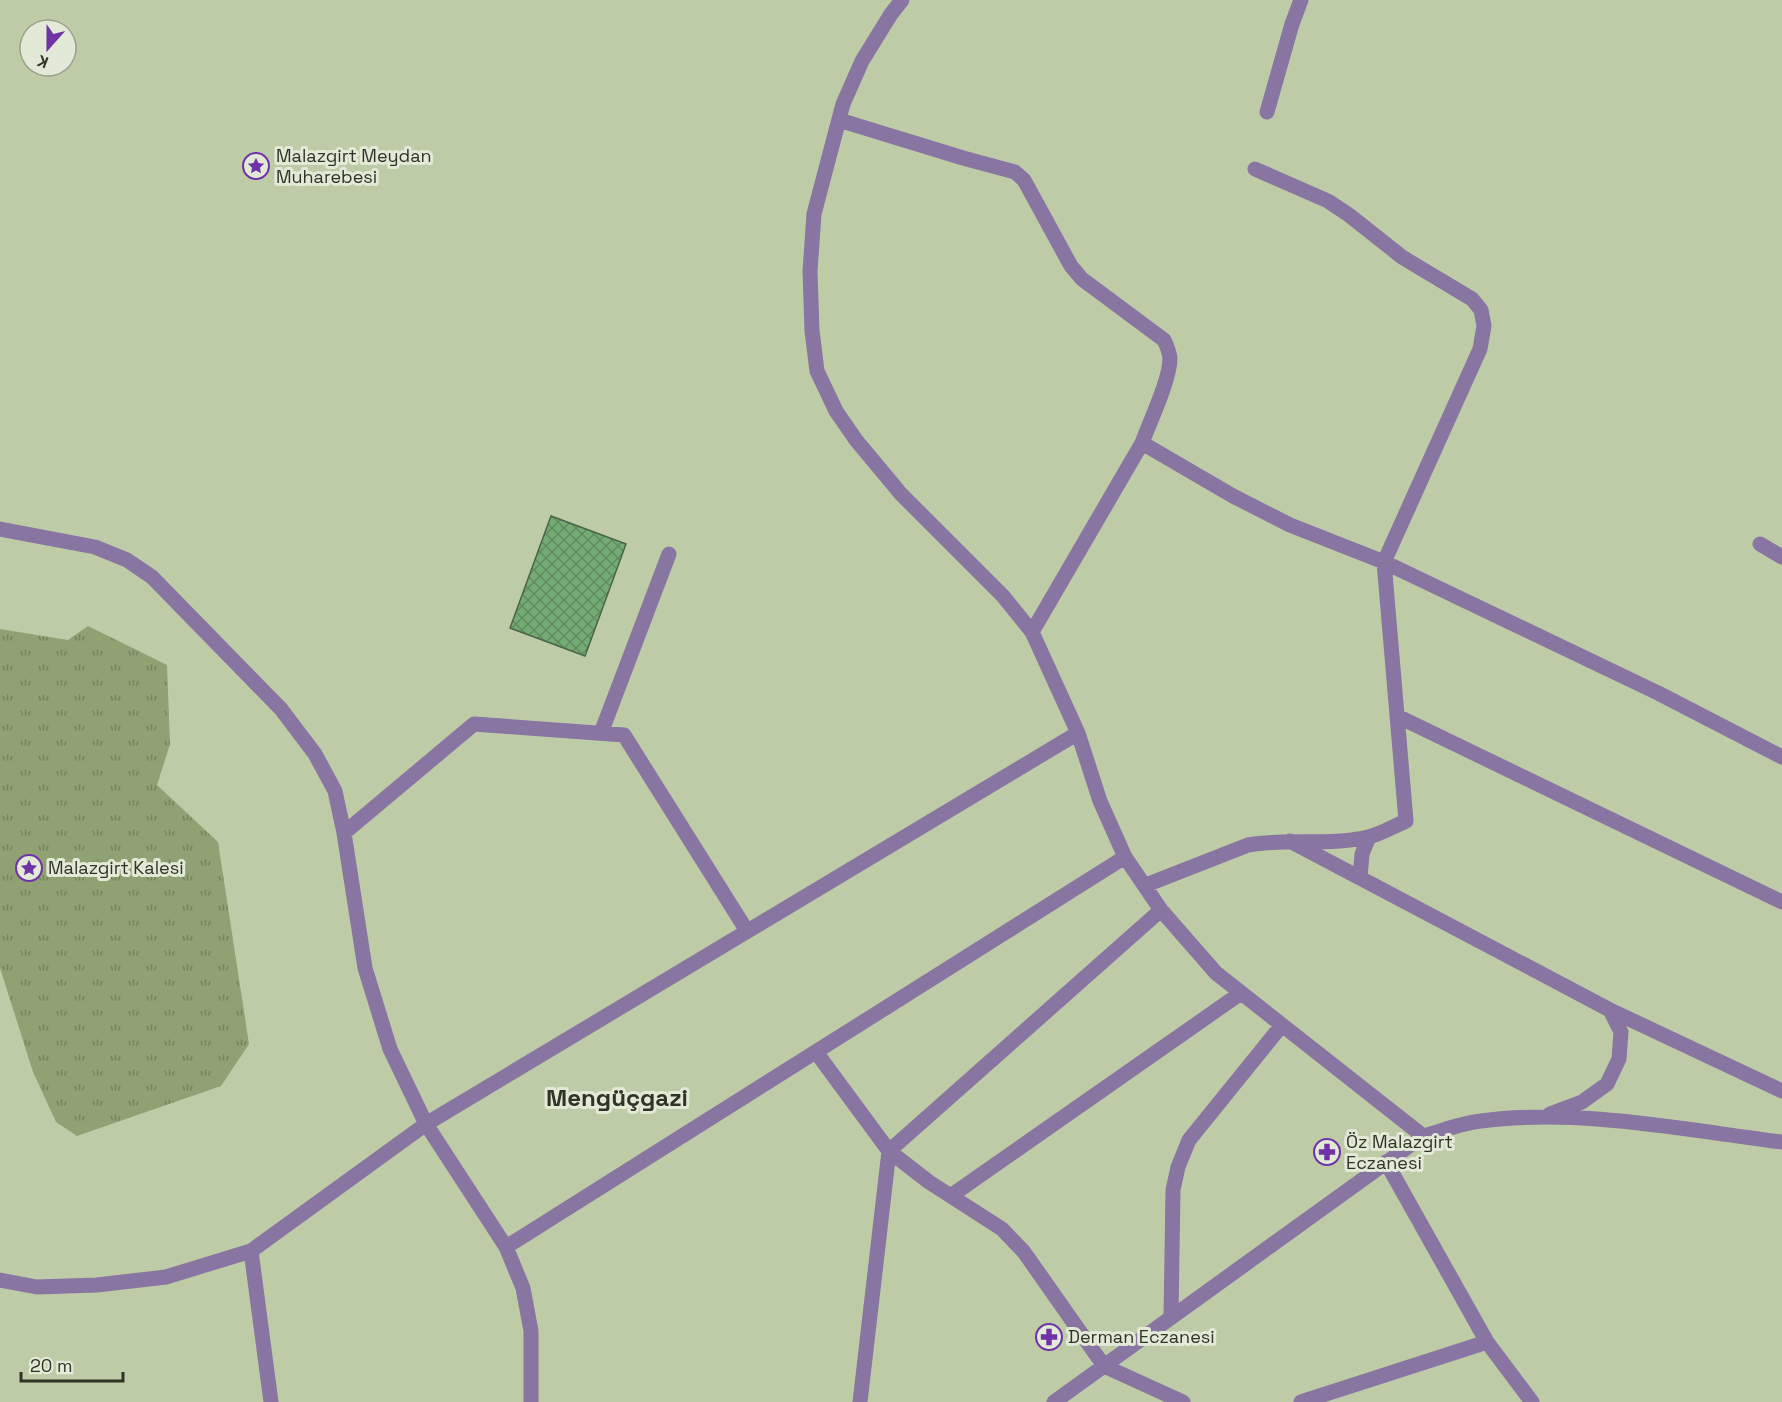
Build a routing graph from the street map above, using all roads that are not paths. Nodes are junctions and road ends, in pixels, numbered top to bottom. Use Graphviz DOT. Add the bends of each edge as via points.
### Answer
graph roads {
  1 [pos="902,0"];
  2 [pos="1301,0"];
  3 [pos="1267,112"];
  4 [pos="839,120"];
  5 [pos="1255,170"];
  6 [pos="1142,443"];
  7 [pos="0,529"];
  8 [pos="1760,544"];
  9 [pos="669,554"];
  10 [pos="1782,557"];
  11 [pos="1384,562"];
  12 [pos="1032,632"];
  13 [pos="1397,716"];
  14 [pos="601,733"];
  15 [pos="1078,733"];
  16 [pos="1782,757"];
  17 [pos="344,833"];
  18 [pos="1369,837"];
  19 [pos="1288,841"];
  20 [pos="1125,857"];
  21 [pos="1360,878"];
  22 [pos="1146,885"];
  23 [pos="1782,902"];
  24 [pos="1161,910"];
  25 [pos="747,931"];
  26 [pos="1241,993"];
  27 [pos="1610,1010"];
  28 [pos="1282,1025"];
  29 [pos="816,1052"];
  30 [pos="1782,1090"];
  31 [pos="1542,1117"];
  32 [pos="426,1124"];
  33 [pos="1423,1136"];
  34 [pos="1782,1142"];
  35 [pos="889,1151"];
  36 [pos="1386,1162"];
  37 [pos="952,1195"];
  38 [pos="506,1247"];
  39 [pos="251,1251"];
  40 [pos="0,1280"];
  41 [pos="1171,1317"];
  42 [pos="1487,1342"];
  43 [pos="1104,1366"];
  44 [pos="271,1402"];
  45 [pos="531,1402"];
  46 [pos="860,1402"];
  47 [pos="1054,1402"];
  48 [pos="1183,1402"];
  49 [pos="1301,1402"];
  50 [pos="1532,1402"];
  1 -- 4 [label="street" via="862,61"];
  2 -- 3 [label="street"];
  4 -- 6 [label="street" via="1005,168 1024,180 1082,279 1164,340 1169,350 1166,379"];
  4 -- 12 [label="street" via="814,214 810,271 818,371 836,411 856,440 901,494 1003,596"];
  5 -- 11 [label="street" via="1328,201 1402,257 1472,299 1481,310 1484,326 1480,349"];
  6 -- 11 [label="street" via="1290,525"];
  6 -- 12 [label="street"];
  7 -- 17 [label="street" via="95,547 127,560 152,577 281,709 315,754 335,791"];
  8 -- 10 [label="street"];
  9 -- 14 [label="street"];
  11 -- 13 [label="street"];
  11 -- 16 [label="street"];
  12 -- 15 [label="street"];
  13 -- 18 [label="street" via="1406,821"];
  13 -- 23 [label="street"];
  14 -- 17 [label="street" via="474,723"];
  14 -- 25 [label="street" via="624,735"];
  15 -- 20 [label="street" via="1100,801"];
  15 -- 25 [label="street"];
  17 -- 32 [label="street" via="365,968 390,1049"];
  18 -- 19 [label="street"];
  18 -- 21 [label="street" via="1362,854"];
  19 -- 21 [label="street"];
  19 -- 22 [label="street" via="1248,845"];
  20 -- 22 [label="street"];
  20 -- 29 [label="street"];
  21 -- 27 [label="street"];
  22 -- 24 [label="street"];
  24 -- 26 [label="street" via="1216,973"];
  24 -- 35 [label="street"];
  25 -- 32 [label="street"];
  26 -- 28 [label="street"];
  26 -- 37 [label="street"];
  27 -- 30 [label="street"];
  27 -- 31 [label="street" via="1621,1032 1619,1059 1607,1084 1582,1102"];
  28 -- 33 [label="street"];
  28 -- 41 [label="street" via="1189,1140 1178,1167 1173,1190"];
  29 -- 35 [label="street"];
  29 -- 38 [label="street"];
  31 -- 33 [label="street" via="1478,1121"];
  31 -- 34 [label="street" via="1584,1118"];
  32 -- 38 [label="street"];
  32 -- 39 [label="street"];
  33 -- 36 [label="street"];
  35 -- 37 [label="street"];
  35 -- 46 [label="street"];
  36 -- 41 [label="street"];
  36 -- 42 [label="street"];
  37 -- 43 [label="street" via="1002,1229 1024,1252"];
  38 -- 45 [label="street" via="523,1288 531,1331"];
  39 -- 40 [label="street" via="166,1277 97,1285 37,1287"];
  39 -- 44 [label="street"];
  41 -- 43 [label="street"];
  42 -- 49 [label="street"];
  42 -- 50 [label="street"];
  43 -- 47 [label="street"];
  43 -- 48 [label="street"];
}
